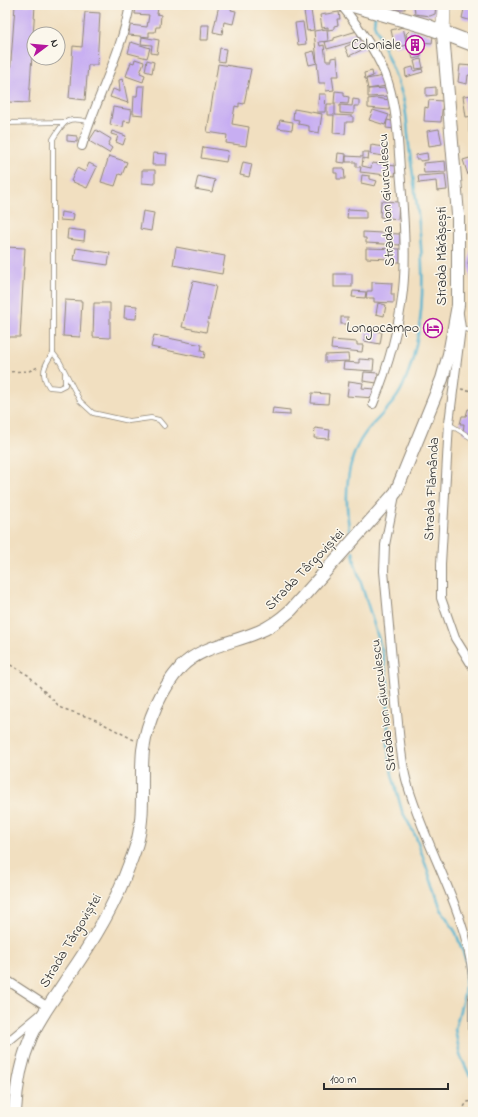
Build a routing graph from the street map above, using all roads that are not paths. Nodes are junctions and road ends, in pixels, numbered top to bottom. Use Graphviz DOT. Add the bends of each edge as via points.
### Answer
graph roads {
  1 [pos="130,5"];
  2 [pos="341,5"];
  3 [pos="353,5"];
  4 [pos="444,5"];
  5 [pos="443,34"];
  6 [pos="473,44"];
  7 [pos="64,122"];
  8 [pos="89,122"];
  9 [pos="5,123"];
  10 [pos="82,146"];
  11 [pos="458,306"];
  12 [pos="461,328"];
  13 [pos="473,331"];
  14 [pos="53,353"];
  15 [pos="65,372"];
  16 [pos="373,404"];
  17 [pos="449,423"];
  18 [pos="164,426"];
  19 [pos="473,439"];
  20 [pos="396,492"];
  21 [pos="473,667"];
  22 [pos="473,707"];
  23 [pos="473,713"];
  24 [pos="473,977"];
  25 [pos="5,979"];
  26 [pos="473,996"];
  27 [pos="45,1010"];
  28 [pos="473,1043"];
  29 [pos="5,1044"];
  30 [pos="15,1112"];
  1 -- 8 [label="street" via="127,25"];
  2 -- 16 [label="street, Strada Ion Giurculescu" via="376,56 388,82 396,120 401,180 403,288 400,312 389,358"];
  3 -- 5 [label="highway" via="426,26"];
  4 -- 5 [label="main road"];
  5 -- 6 [label="highway"];
  5 -- 11 [label="main road, Strada Mărășești" via="458,215"];
  7 -- 8 [label="lane" via="73,118"];
  7 -- 9 [label="lane"];
  7 -- 14 [label="lane" via="54,139"];
  8 -- 10 [label="street"];
  11 -- 12 [label="street, Strada Flămânda"];
  11 -- 20 [label="main road, Strada Mărășești" via="442,379"];
  12 -- 13 [label="lane"];
  12 -- 17 [label="street, Strada Flămânda"];
  14 -- 15 [label="lane"];
  14 -- 15 [label="lane" via="44,365 43,373 49,387 59,388 65,385"];
  15 -- 18 [label="lane" via="80,401 93,413 129,421 151,418 159,420"];
  17 -- 19 [label="lane"];
  17 -- 21 [label="street, Strada Flămânda" via="440,564 441,598 455,638"];
  20 -- 24 [label="street, Strada Ion Giurculescu" via="385,545 384,571 400,746 414,806 461,924 470,952"];
  20 -- 27 [label="main road, Strada Târgoviștei" via="277,623 193,658 181,667 167,686 148,727 144,745 138,839 128,870 93,939"];
  22 -- 23 [label="lane"];
  25 -- 27 [label="street"];
  26 -- 28 [label="street"];
  27 -- 29 [label="street"];
  27 -- 30 [label="main road, Strada Târgoviștei" via="25,1055"];
}
